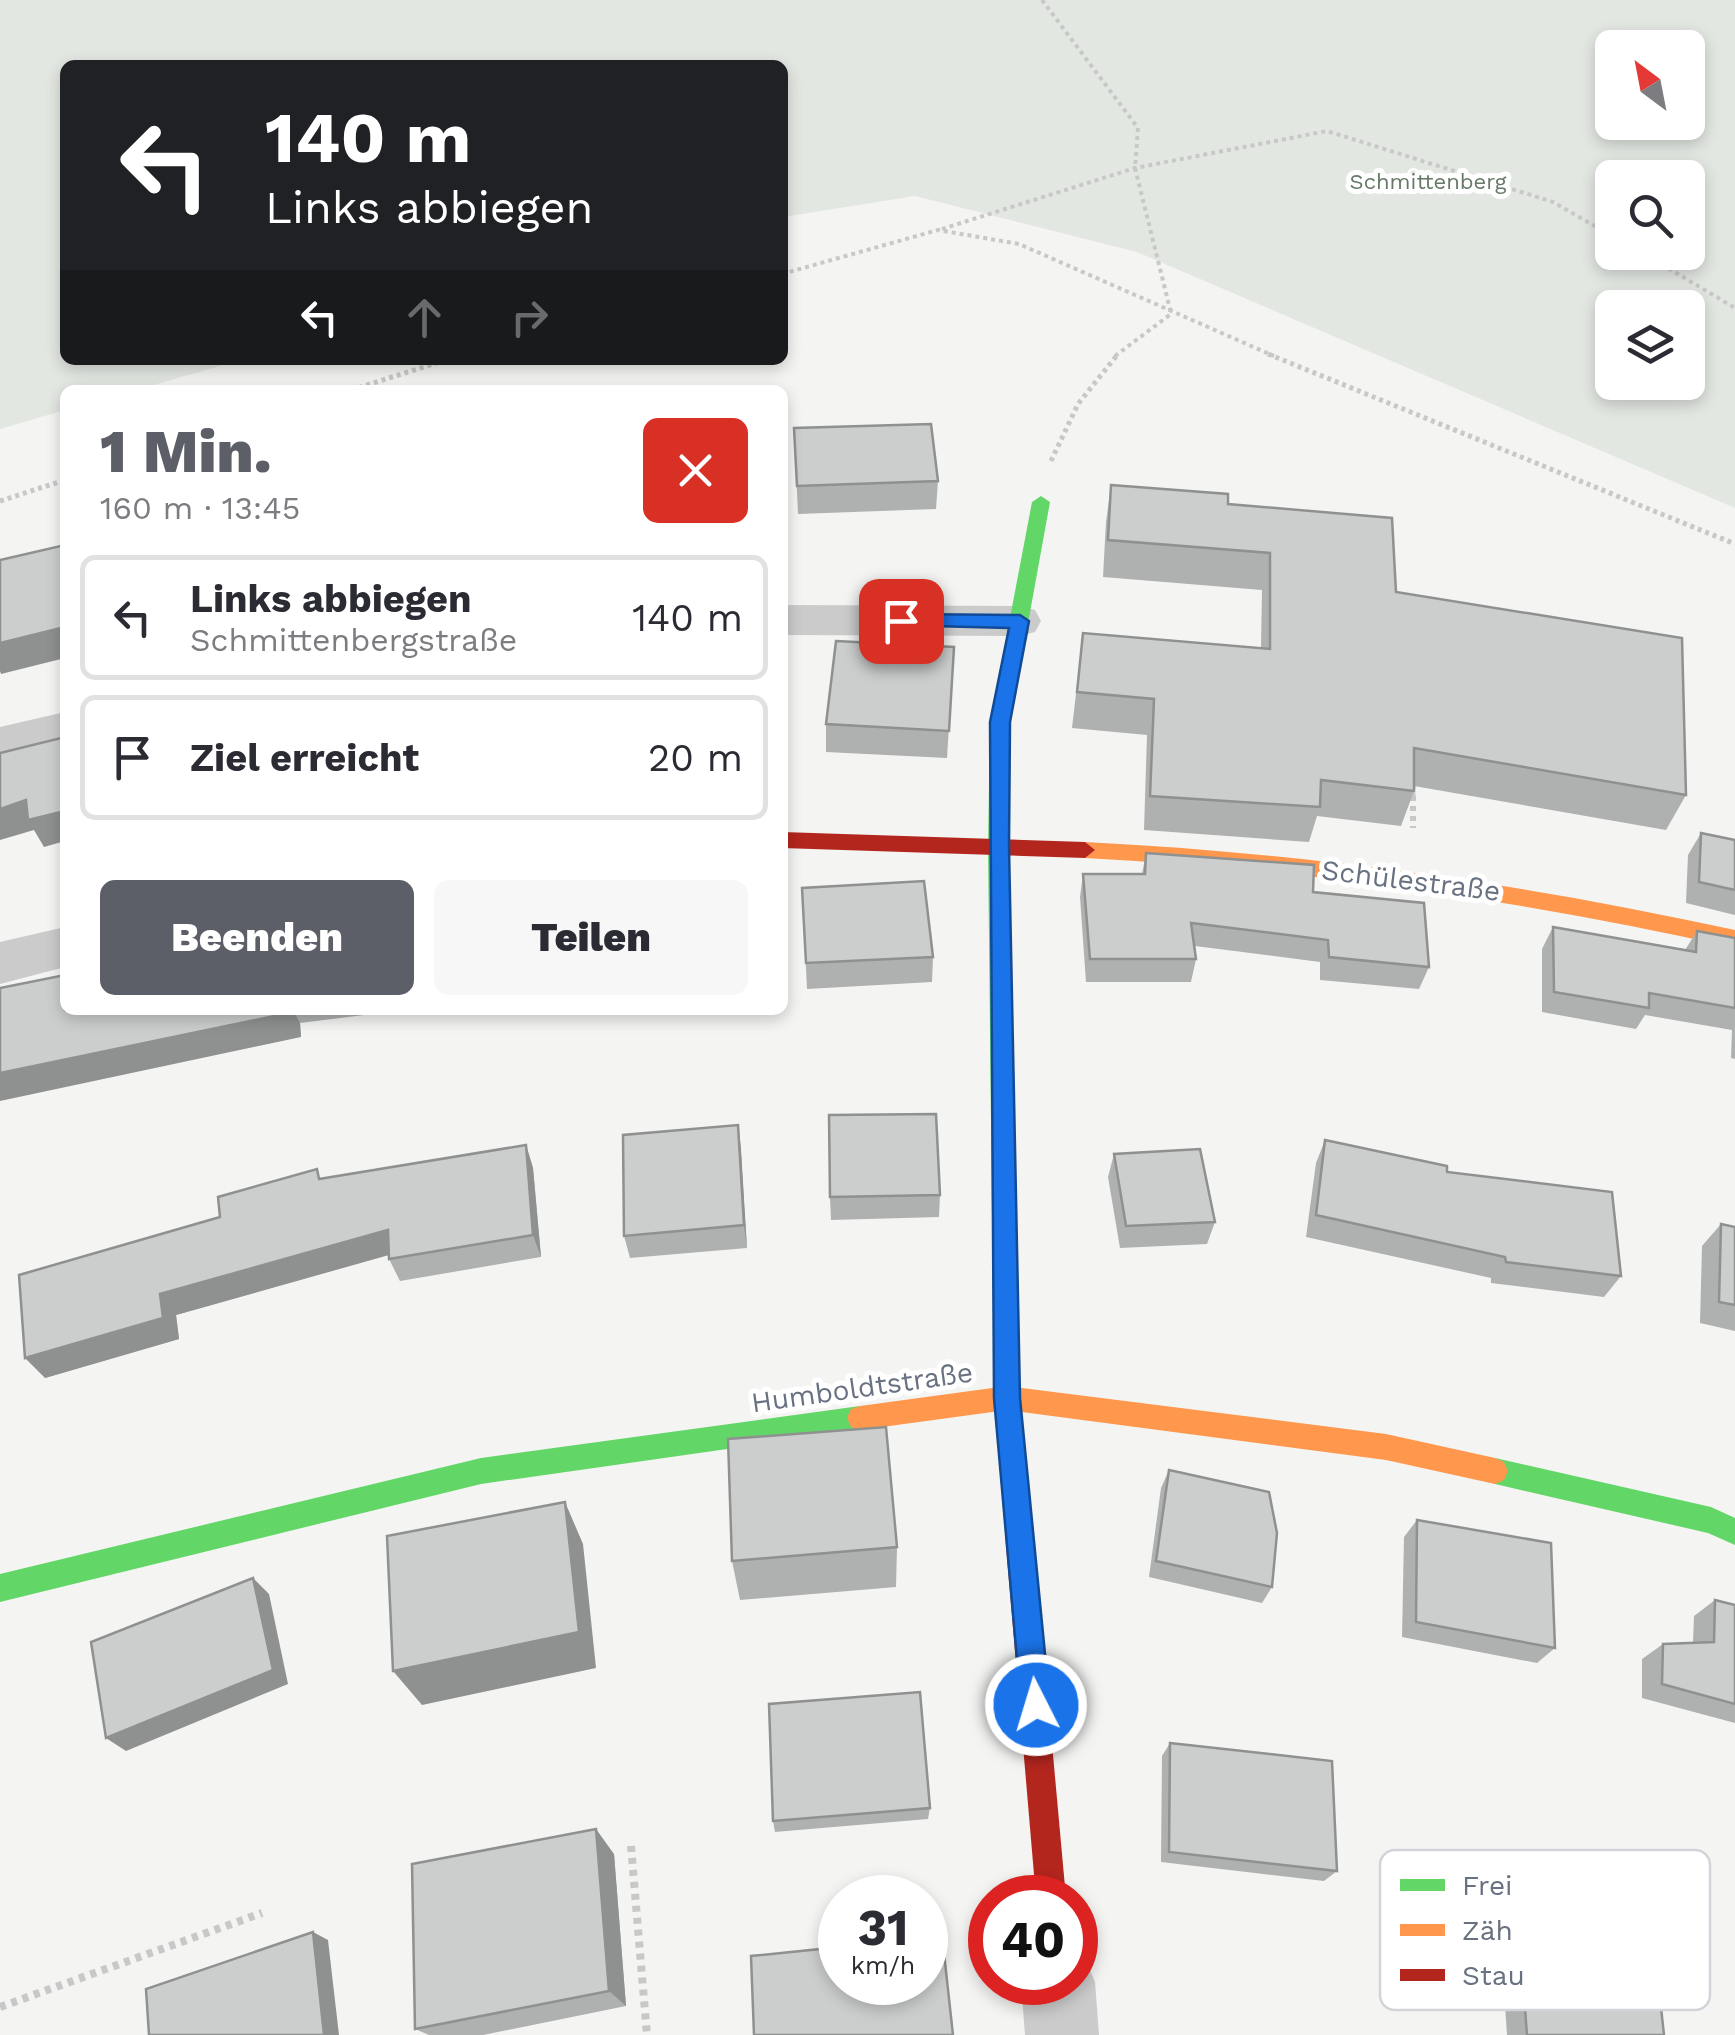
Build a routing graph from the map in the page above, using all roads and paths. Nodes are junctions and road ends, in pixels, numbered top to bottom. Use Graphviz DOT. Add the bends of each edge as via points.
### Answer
graph roads {
  1 [pos="1042,0"];
  2 [pos="1136,168"];
  3 [pos="1595,226"];
  4 [pos="938,230"];
  5 [pos="1671,270"];
  6 [pos="788,272"];
  7 [pos="1735,308"];
  8 [pos="1171,314"];
  9 [pos="430,365"];
  10 [pos="367,385"];
  11 [pos="60,482"];
  12 [pos="0,501"];
  13 [pos="1041,502"];
  14 [pos="1735,544"];
  15 [pos="788,620"];
  16 [pos="1020,621"];
  17 [pos="60,730"];
  18 [pos="0,744"];
  19 [pos="1414,775"];
  20 [pos="1413,808"];
  21 [pos="788,840"];
  22 [pos="998,847"];
  23 [pos="1735,938"];
  24 [pos="60,949"];
  25 [pos="0,963"];
  26 [pos="1007,1398"];
  27 [pos="1735,1532"];
  28 [pos="0,1588"];
  29 [pos="631,1846"];
  30 [pos="1049,1875"];
  31 [pos="262,1913"];
  32 [pos="1060,2005"];
  33 [pos="0,2007"];
  34 [pos="647,2035"];
  35 [pos="1062,2035"];
  1 -- 2 [label="path" via="1138,128"];
  2 -- 3 [label="path" via="1327,131 1553,202"];
  2 -- 4 [label="path"];
  2 -- 8 [label="path"];
  4 -- 6 [label="path"];
  4 -- 8 [label="path" via="1019,244"];
  5 -- 7 [label="path"];
  8 -- 13 [label="path" via="1111,359 1078,404 1051,459"];
  8 -- 14 [label="path"];
  9 -- 10 [label="path"];
  11 -- 12 [label="path"];
  13 -- 16 [label="street"];
  15 -- 16 [label="street"];
  16 -- 22 [label="street" via="1000,722"];
  17 -- 18 [label="street"];
  19 -- 20 [label="path"];
  21 -- 22 [label="street, Schülestraße"];
  22 -- 23 [label="street, Schülestraße" via="1413,876"];
  22 -- 26 [label="street"];
  24 -- 25 [label="street"];
  26 -- 27 [label="street, Humboldtstraße" via="1386,1447 1711,1520"];
  26 -- 28 [label="street, Humboldtstraße" via="481,1471"];
  26 -- 30 [label="street"];
  29 -- 34 [label="path"];
  31 -- 33 [label="path"];
  32 -- 35 [label="street"];
}
